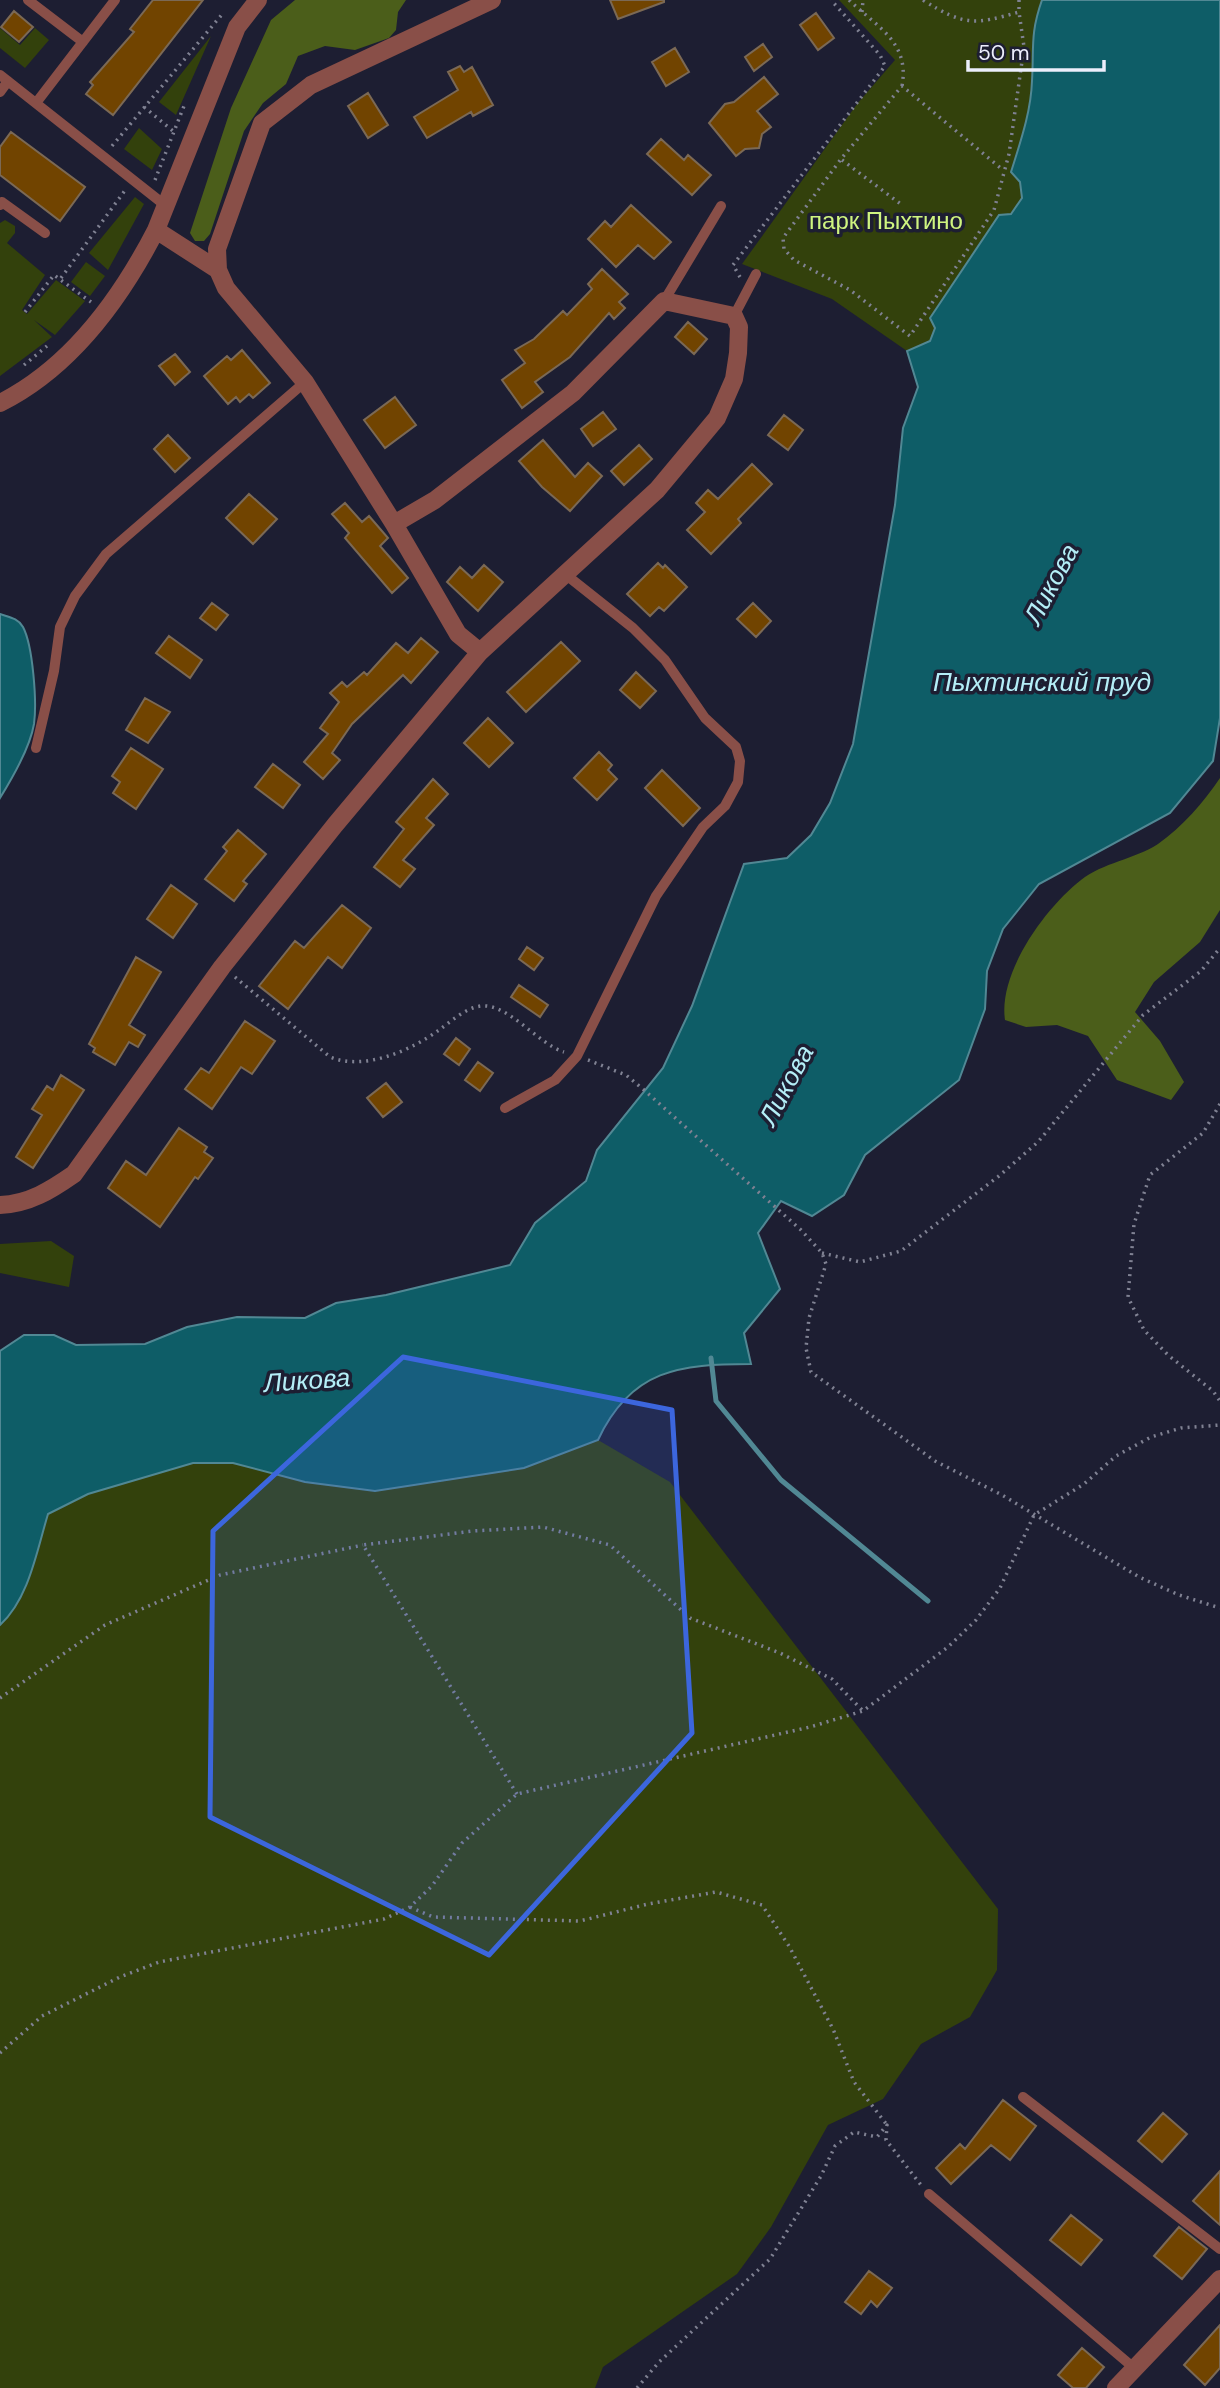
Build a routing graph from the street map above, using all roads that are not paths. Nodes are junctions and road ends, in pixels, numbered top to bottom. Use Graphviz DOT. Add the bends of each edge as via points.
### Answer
graph roads {
  1 [pos="28,0"];
  2 [pos="115,0"];
  3 [pos="258,0"];
  4 [pos="492,0"];
  5 [pos="83,42"];
  6 [pos="4,78"];
  7 [pos="0,92"];
  8 [pos="36,103"];
  9 [pos="0,205"];
  10 [pos="166,206"];
  11 [pos="721,206"];
  12 [pos="156,230"];
  13 [pos="44,233"];
  14 [pos="218,271"];
  15 [pos="756,274"];
  16 [pos="664,301"];
  17 [pos="734,317"];
  18 [pos="305,382"];
  19 [pos="0,403"];
  20 [pos="394,524"];
  21 [pos="565,574"];
  22 [pos="480,652"];
  23 [pos="36,748"];
  24 [pos="505,1108"];
  25 [pos="0,1205"];
  26 [pos="1023,2097"];
  27 [pos="929,2194"];
  28 [pos="1220,2249"];
  29 [pos="1220,2279"];
  30 [pos="1134,2368"];
  31 [pos="1116,2388"];
  1 -- 5 [label="lane"];
  2 -- 5 [label="lane"];
  3 -- 10 [label="street" via="237,27"];
  4 -- 14 [label="street" via="311,85 262,122 217,249"];
  5 -- 8 [label="lane"];
  6 -- 7 [label="lane"];
  6 -- 8 [label="lane"];
  8 -- 10 [label="lane"];
  9 -- 13 [label="lane" via="2,202"];
  10 -- 12 [label="street"];
  11 -- 16 [label="lane"];
  12 -- 14 [label="street"];
  12 -- 19 [label="street" via="79,346"];
  14 -- 18 [label="street" via="226,288"];
  15 -- 17 [label="lane"];
  16 -- 17 [label="street"];
  16 -- 20 [label="street" via="573,393 435,499"];
  17 -- 21 [label="street" via="738,327 734,379 717,418 656,490"];
  18 -- 20 [label="street"];
  18 -- 23 [label="lane" via="106,554 75,596 60,627"];
  20 -- 22 [label="street" via="458,634"];
  21 -- 22 [label="street"];
  21 -- 24 [label="lane" via="665,660 705,718 736,747 738,782 656,896 578,1056 555,1080"];
  22 -- 25 [label="street" via="222,967 74,1174 38,1196"];
  26 -- 28 [label="lane"];
  27 -- 30 [label="lane"];
  29 -- 30 [label="street"];
  30 -- 31 [label="street"];
}
